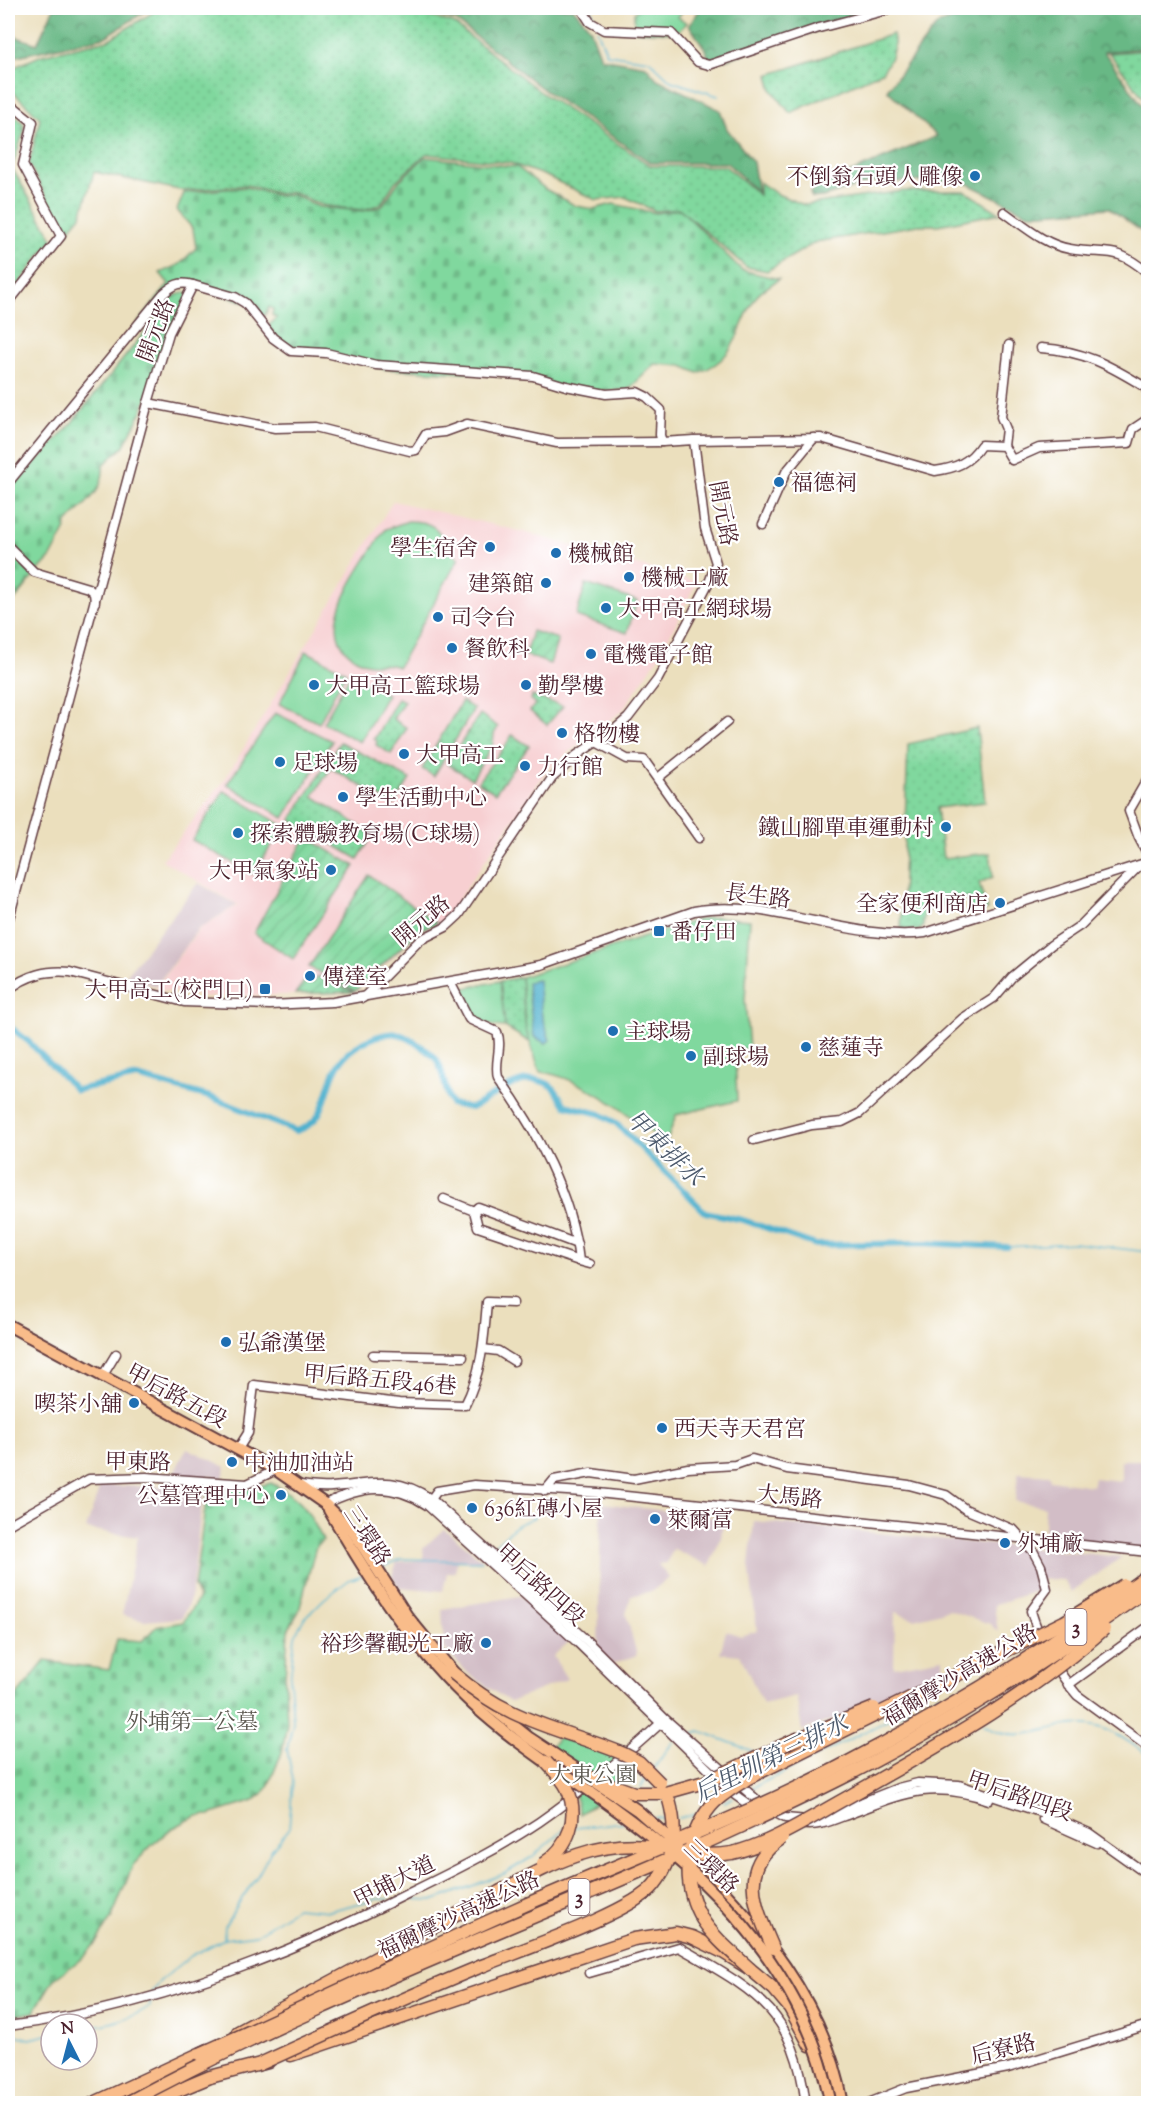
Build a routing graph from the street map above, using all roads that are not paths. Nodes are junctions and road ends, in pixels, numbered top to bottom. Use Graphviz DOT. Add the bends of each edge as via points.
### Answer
graph roads {
  1 [pos="581,8"];
  2 [pos="895,8"];
  3 [pos="662,27"];
  4 [pos="671,33"];
  5 [pos="8,102"];
  6 [pos="1004,212"];
  7 [pos="1149,273"];
  8 [pos="193,285"];
  9 [pos="8,303"];
  10 [pos="1009,345"];
  11 [pos="1041,348"];
  12 [pos="1149,393"];
  13 [pos="148,403"];
  14 [pos="1149,418"];
  15 [pos="814,438"];
  16 [pos="694,440"];
  17 [pos="662,442"];
  18 [pos="1004,446"];
  19 [pos="8,483"];
  20 [pos="763,524"];
  21 [pos="8,546"];
  22 [pos="95,602"];
  23 [pos="727,722"];
  24 [pos="596,742"];
  25 [pos="658,778"];
  26 [pos="1149,778"];
  27 [pos="699,838"];
  28 [pos="1149,855"];
  29 [pos="1144,863"];
  30 [pos="8,922"];
  31 [pos="450,982"];
  32 [pos="8,990"];
  33 [pos="363,998"];
  34 [pos="754,1140"];
  35 [pos="444,1198"];
  36 [pos="474,1211"];
  37 [pos="577,1244"];
  38 [pos="579,1261"];
  39 [pos="590,1264"];
  40 [pos="513,1303"];
  41 [pos="8,1325"];
  42 [pos="483,1349"];
  43 [pos="116,1354"];
  44 [pos="373,1355"];
  45 [pos="463,1357"];
  46 [pos="514,1361"];
  47 [pos="102,1377"];
  48 [pos="238,1449"];
  49 [pos="276,1470"];
  50 [pos="300,1485"];
  51 [pos="344,1487"];
  52 [pos="545,1491"];
  53 [pos="429,1502"];
  54 [pos="325,1504"];
  55 [pos="338,1518"];
  56 [pos="8,1525"];
  57 [pos="1021,1538"];
  58 [pos="1149,1552"];
  59 [pos="1149,1573"];
  60 [pos="1149,1589"];
  61 [pos="1149,1627"];
  62 [pos="453,1673"];
  63 [pos="942,1680"];
  64 [pos="1068,1685"];
  65 [pos="662,1722"];
  66 [pos="684,1742"];
  67 [pos="1149,1747"];
  68 [pos="546,1762"];
  69 [pos="589,1777"];
  70 [pos="816,1815"];
  71 [pos="666,1849"];
  72 [pos="686,1853"];
  73 [pos="1149,1875"];
  74 [pos="1149,1883"];
  75 [pos="500,1892"];
  76 [pos="773,1948"];
  77 [pos="750,1969"];
  78 [pos="589,1973"];
  79 [pos="1149,2025"];
  80 [pos="8,2026"];
  81 [pos="200,2054"];
  82 [pos="260,2064"];
  83 [pos="824,2075"];
  84 [pos="92,2103"];
  85 [pos="125,2103"];
  86 [pos="145,2103"];
  87 [pos="806,2103"];
  88 [pos="831,2103"];
  89 [pos="843,2103"];
  90 [pos="866,2103"];
  1 -- 4 [label="street" via="596,26 624,33"];
  2 -- 4 [label="street" via="819,28 709,65 698,62"];
  3 -- 4 [label="street"];
  5 -- 9 [label="street" via="33,122 22,165 61,237"];
  6 -- 7 [label="street" via="1057,245 1118,253"];
  8 -- 13 [label="street, 開元路" via="169,333"];
  8 -- 17 [label="street, 開元路" via="245,303 273,338 291,351 326,353 376,365 533,376 606,393 637,392 661,410"];
  8 -- 19 [label="street" via="184,282 163,294"];
  10 -- 18 [label="street" via="1001,417 1006,429"];
  11 -- 12 [label="street" via="1090,356"];
  13 -- 17 [label="street" via="275,428 315,427 410,451 416,450 426,434 467,424 557,443"];
  13 -- 22 [label="street, 開元路"];
  14 -- 18 [label="street" via="1133,429 1130,443 1040,448 1012,460"];
  15 -- 16 [label="street"];
  15 -- 18 [label="street" via="935,471 955,468 973,457 981,445"];
  15 -- 20 [label="street" via="786,472"];
  16 -- 17 [label="street"];
  16 -- 24 [label="street, 開元路" via="705,528 716,563 714,570 658,679 628,718"];
  21 -- 22 [label="street" via="34,572 88,588 94,593"];
  22 -- 30 [label="street, 開元路"];
  23 -- 25 [label="street"];
  24 -- 25 [label="street" via="627,759 644,760"];
  24 -- 33 [label="street, 開元路" via="552,778 459,915 446,927 420,940"];
  25 -- 27 [label="street"];
  26 -- 28 [label="street" via="1129,811"];
  29 -- 31 [label="street, 長生路" via="925,933 892,934 754,911 711,908 541,965"];
  29 -- 34 [label="street" via="1081,926 1051,945 1012,977 994,998 963,1018 860,1113 842,1122 812,1125"];
  31 -- 33 [label="street, 長生路"];
  31 -- 37 [label="street" via="470,1019 497,1032 500,1038 498,1077 530,1123 564,1200"];
  32 -- 33 [label="street" via="26,977 53,971 184,1002 270,1005"];
  35 -- 36 [label="street"];
  36 -- 37 [label="street" via="478,1207"];
  36 -- 38 [label="street" via="478,1227"];
  37 -- 38 [label="street"];
  38 -- 39 [label="street"];
  40 -- 42 [label="street, 甲后路五段46巷" via="487,1302"];
  41 -- 47 [label="main road, 甲后路五段"];
  42 -- 46 [label="street" via="498,1351"];
  42 -- 48 [label="street, 甲后路五段46巷" via="477,1379 465,1406 399,1403 254,1385 248,1433"];
  43 -- 47 [label="street"];
  44 -- 45 [label="street"];
  47 -- 48 [label="main road, 甲后路五段"];
  48 -- 49 [label="main road, 甲后路五段"];
  49 -- 50 [label="main road, 甲后路五段"];
  49 -- 56 [label="street, 甲東路" via="247,1484 146,1477 89,1479"];
  50 -- 51 [label="street, 甲后路四段"];
  50 -- 54 [label="main road, 甲后路五段"];
  51 -- 53 [label="street, 甲后路四段" via="399,1482 414,1487"];
  51 -- 54 [label="street"];
  52 -- 53 [label="street, 大馬路" via="474,1485 437,1491"];
  52 -- 57 [label="street, 大馬路" via="598,1493"];
  52 -- 57 [label="street" via="554,1480 591,1473 634,1479 752,1459 787,1469 909,1485 946,1495 965,1509 1014,1530"];
  53 -- 54 [label="street, 甲后路四段" via="394,1489 377,1489 346,1494"];
  53 -- 65 [label="street, 甲后路四段" via="586,1640"];
  54 -- 55 [label="main road, 三環路"];
  55 -- 62 [label="main road, 三環路" via="352,1530 407,1616"];
  55 -- 68 [label="main road, 三環路" via="399,1620 433,1663 464,1697"];
  57 -- 58 [label="street, 大馬路"];
  57 -- 64 [label="street" via="1041,1566 1047,1589 1031,1611 1035,1624"];
  59 -- 63 [label="highway, bridge" via="1064,1622"];
  59 -- 81 [label="highway, 福爾摩沙高速公路 / 3, bridge" via="1000,1675 833,1770 734,1817 513,1910"];
  60 -- 70 [label="highway, bridge" via="1051,1672 957,1734"];
  60 -- 85 [label="highway, 福爾摩沙高速公路 / 3, bridge" via="1024,1675 918,1739 833,1783 673,1857 310,2014"];
  61 -- 64 [label="street"];
  62 -- 69 [label="main road, 三環路, bridge" via="500,1717"];
  62 -- 82 [label="highway, bridge" via="512,1714 615,1750 646,1768 660,1783 672,1811 675,1838 671,1854 654,1885 631,1904"];
  63 -- 69 [label="highway, bridge" via="679,1790 650,1795 634,1793"];
  63 -- 77 [label="highway, bridge" via="748,1778 710,1807 699,1824 690,1852 691,1893 703,1921"];
  64 -- 67 [label="street"];
  65 -- 66 [label="street, 甲后路四段"];
  65 -- 80 [label="street, 甲埔大道" via="587,1787 537,1823 489,1853 320,1937 162,1993"];
  66 -- 73 [label="street, 甲后路四段" via="742,1790 785,1818 808,1820 830,1815 918,1783 959,1785 1089,1833"];
  66 -- 74 [label="street, 甲后路四段" via="735,1795 780,1821 810,1826 916,1791 958,1792 1088,1838"];
  68 -- 71 [label="main road, 三環路, bridge"];
  68 -- 75 [label="highway, bridge" via="567,1786 573,1807 572,1828 560,1850"];
  69 -- 72 [label="main road, 三環路, bridge" via="637,1810"];
  70 -- 72 [label="highway, bridge" via="733,1853"];
  70 -- 76 [label="highway, bridge" via="774,1843 760,1858 755,1872 754,1903"];
  71 -- 72 [label="main road, bridge"];
  71 -- 75 [label="highway, bridge" via="623,1845 585,1851"];
  71 -- 83 [label="main road, 三環路, bridge" via="734,1914 781,1974 814,2039"];
  72 -- 76 [label="main road, 三環路, bridge" via="747,1914"];
  75 -- 81 [label="highway, bridge"];
  76 -- 89 [label="main road, 三環路" via="798,1982 819,2024"];
  77 -- 82 [label="highway, bridge" via="692,1937 676,1933 634,1939"];
  77 -- 83 [label="highway, bridge" via="790,2008"];
  78 -- 87 [label="street" via="679,1947 716,1967 758,1996 786,2032 798,2060"];
  79 -- 90 [label="street, 后寮路" via="1008,2068 906,2088"];
  81 -- 84 [label="highway, 福爾摩沙高速公路 / 3"];
  82 -- 86 [label="highway" via="210,2077"];
  83 -- 88 [label="main road, 三環路"];
}
